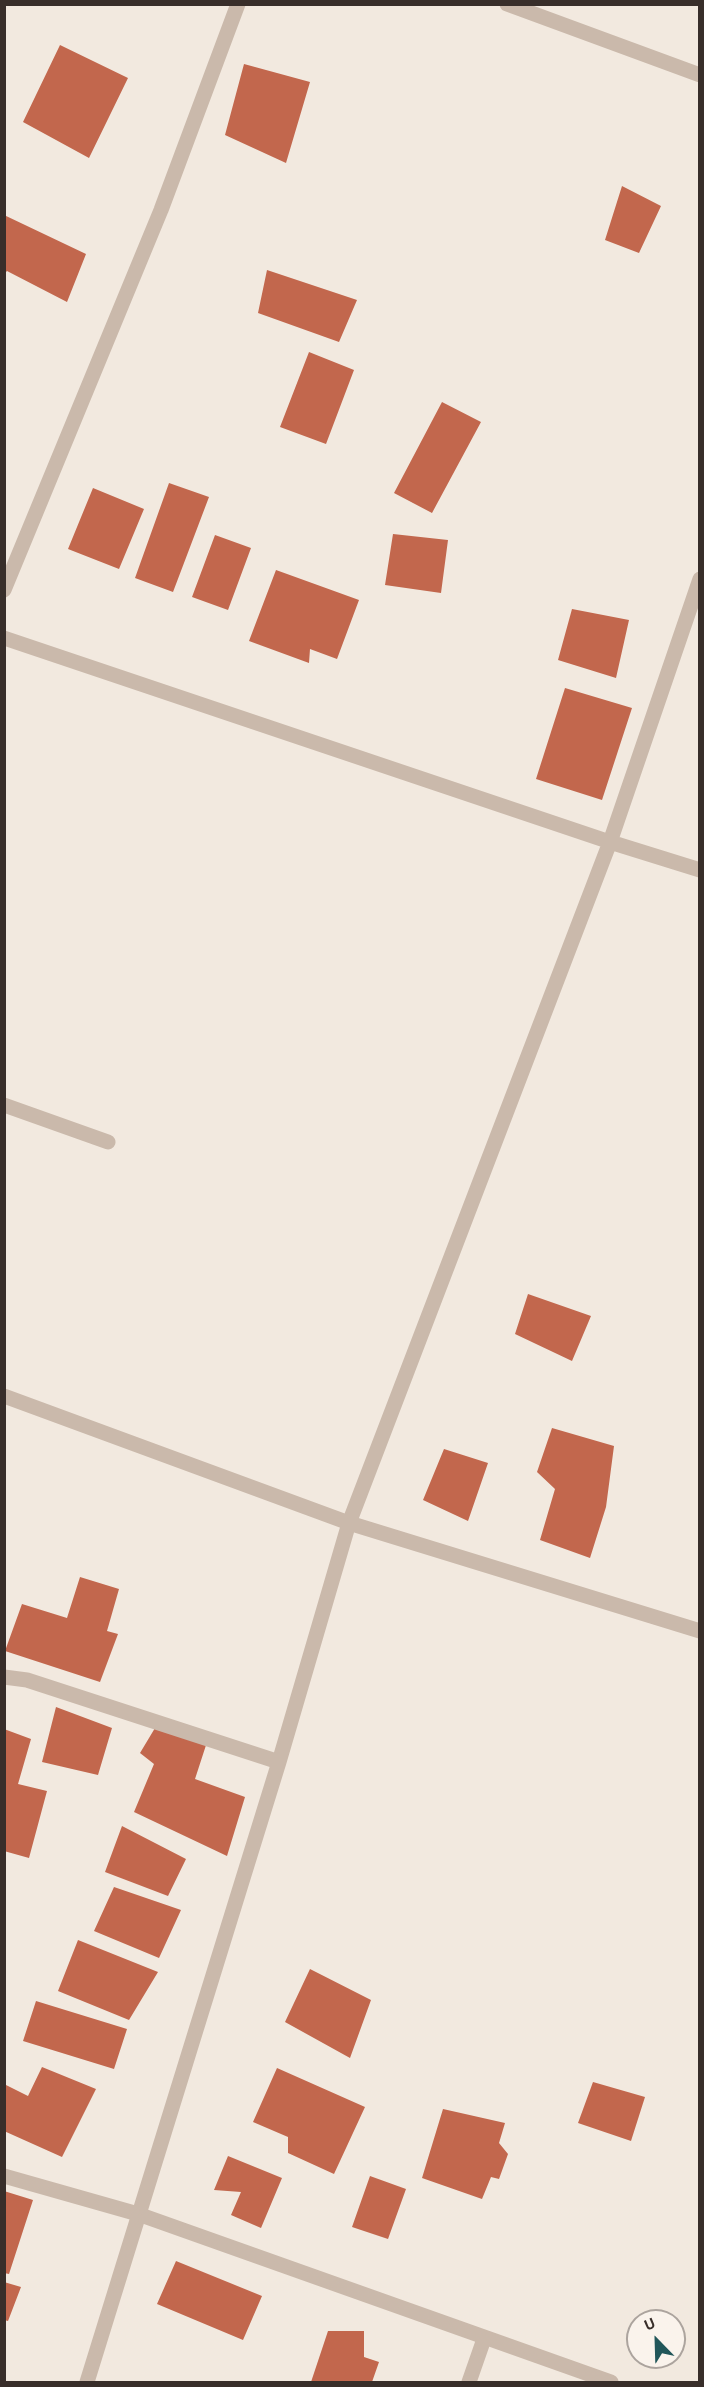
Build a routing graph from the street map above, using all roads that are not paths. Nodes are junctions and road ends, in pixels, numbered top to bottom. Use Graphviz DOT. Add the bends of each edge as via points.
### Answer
graph roads {
  1 [pos="238,4"];
  2 [pos="507,4"];
  3 [pos="699,75"];
  4 [pos="699,579"];
  5 [pos="4,590"];
  6 [pos="4,638"];
  7 [pos="610,842"];
  8 [pos="699,870"];
  9 [pos="4,1105"];
  10 [pos="108,1142"];
  11 [pos="4,1396"];
  12 [pos="349,1523"];
  13 [pos="699,1631"];
  14 [pos="4,1677"];
  15 [pos="279,1762"];
  16 [pos="4,2176"];
  17 [pos="138,2214"];
  18 [pos="484,2338"];
  19 [pos="87,2382"];
  20 [pos="469,2382"];
  21 [pos="611,2382"];
  1 -- 5 [label="street" via="161,210"];
  2 -- 3 [label="street"];
  4 -- 7 [label="street"];
  6 -- 7 [label="street"];
  7 -- 8 [label="street"];
  7 -- 12 [label="street"];
  9 -- 10 [label="street"];
  11 -- 12 [label="street"];
  12 -- 13 [label="street"];
  12 -- 15 [label="street"];
  14 -- 15 [label="street" via="27,1680"];
  15 -- 17 [label="street"];
  16 -- 17 [label="street"];
  17 -- 18 [label="street"];
  17 -- 19 [label="street"];
  18 -- 20 [label="street"];
  18 -- 21 [label="street"];
}
